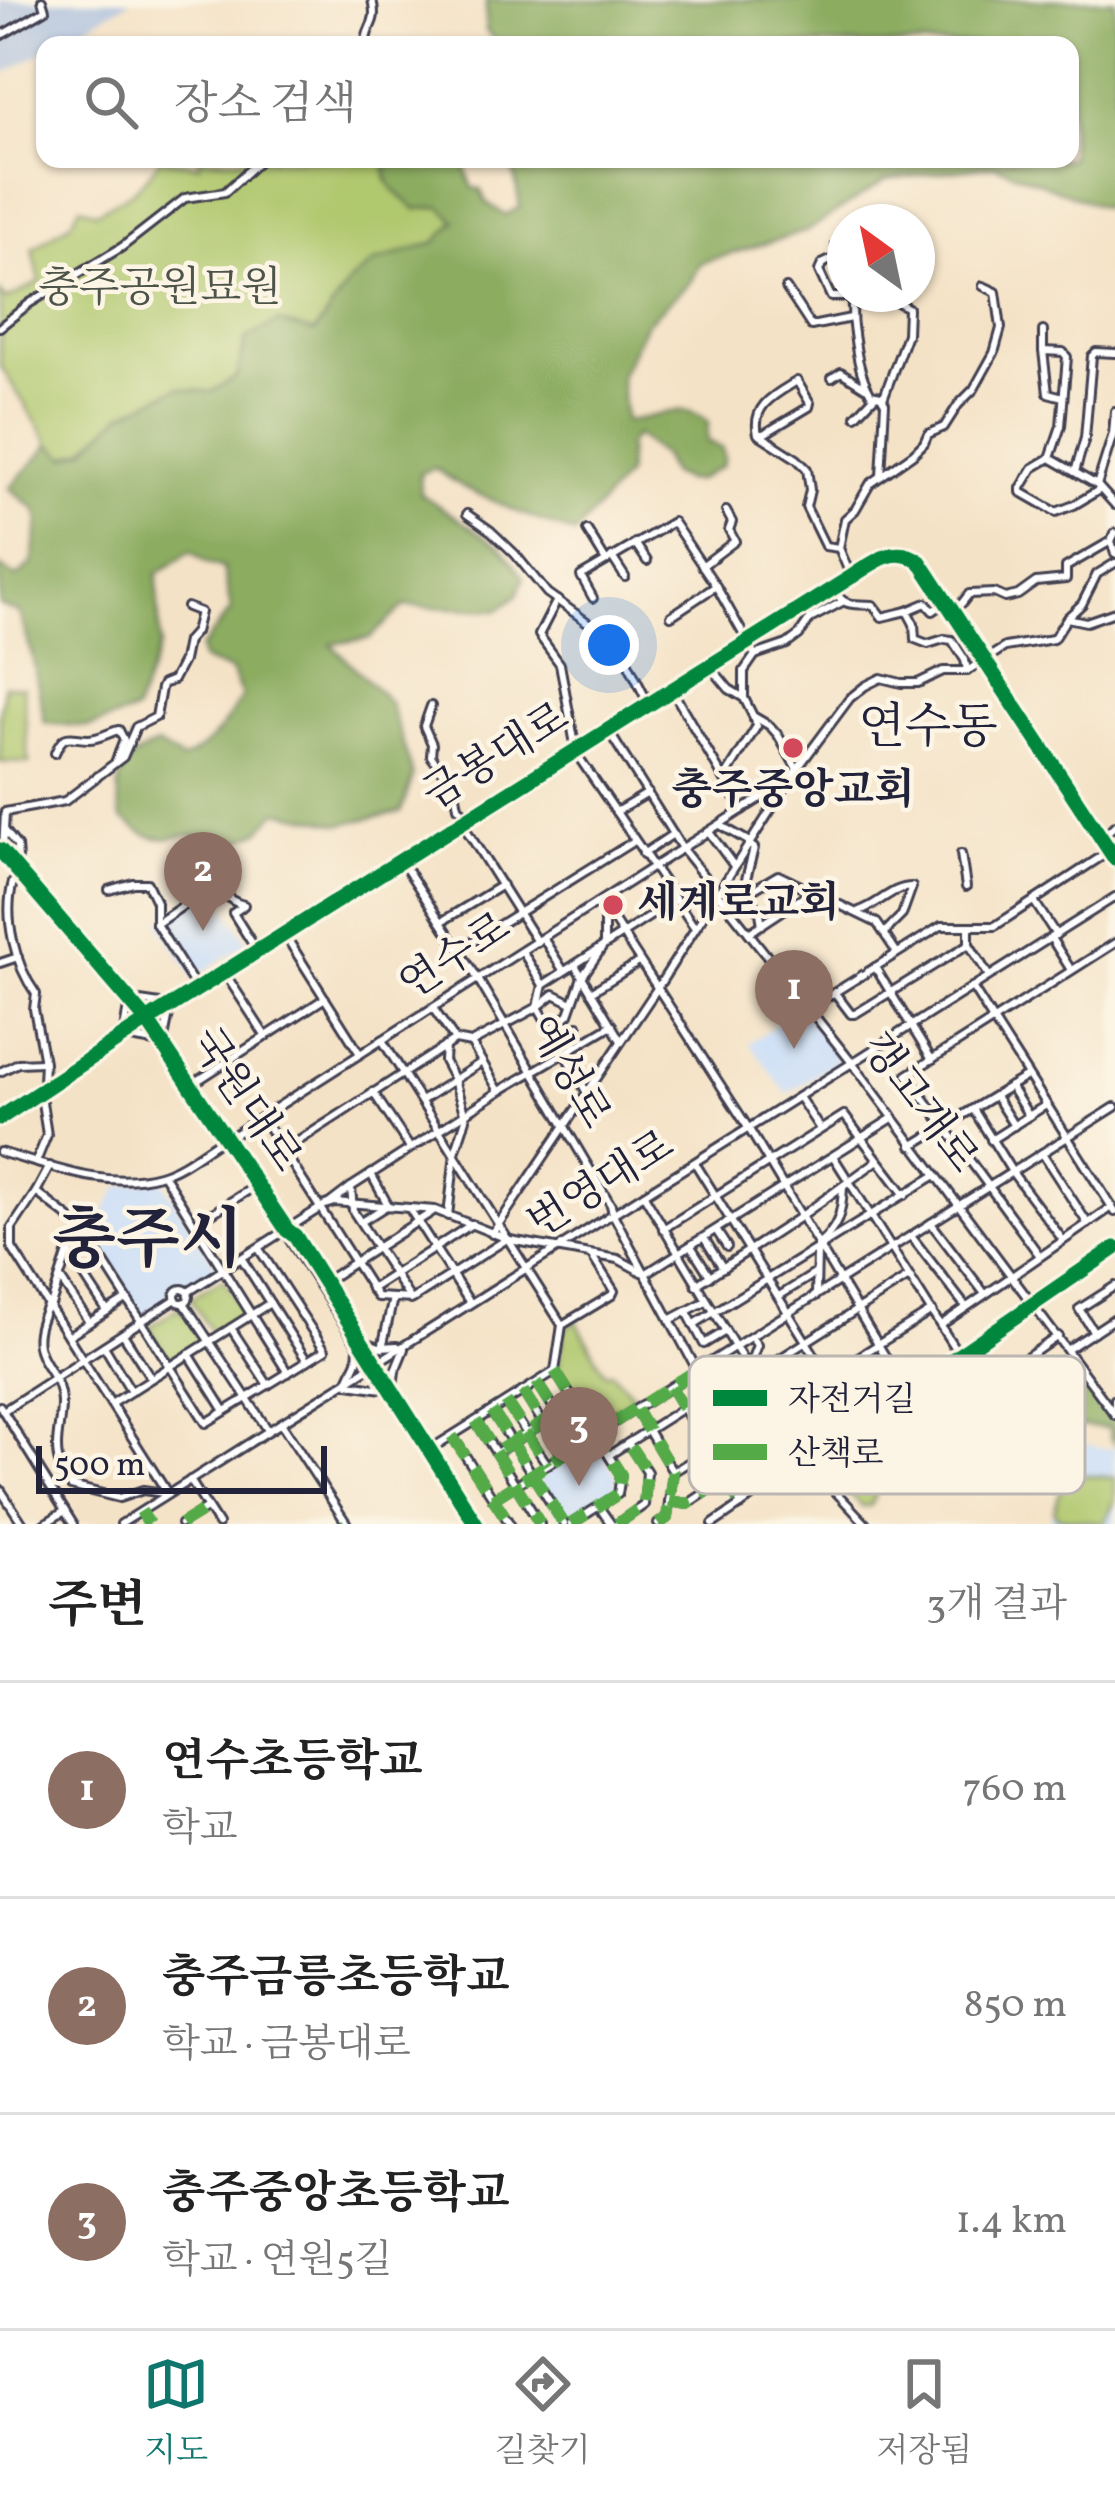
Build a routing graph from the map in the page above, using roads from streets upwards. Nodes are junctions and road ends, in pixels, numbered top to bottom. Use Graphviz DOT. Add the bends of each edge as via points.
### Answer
graph roads {
  1 [pos="42,0"];
  2 [pos="372,0"];
  3 [pos="0,36"];
  4 [pos="366,36"];
  5 [pos="251,168"];
  6 [pos="827,261"];
  7 [pos="983,286"];
  8 [pos="786,288"];
  9 [pos="827,289"];
  10 [pos="853,312"];
  11 [pos="908,312"];
  12 [pos="851,319"];
  13 [pos="0,327"];
  14 [pos="1043,331"];
  15 [pos="1043,351"];
  16 [pos="1115,353"];
  17 [pos="832,378"];
  18 [pos="867,390"];
  19 [pos="1063,397"];
  20 [pos="879,398"];
  21 [pos="1115,411"];
  22 [pos="856,416"];
  23 [pos="758,434"];
  24 [pos="1050,458"];
  25 [pos="1075,472"];
  26 [pos="881,476"];
  27 [pos="1098,488"];
  28 [pos="1115,503"];
  29 [pos="726,511"];
  30 [pos="467,514"];
  31 [pos="587,530"];
  32 [pos="1113,537"];
  33 [pos="634,543"];
  34 [pos="839,548"];
  35 [pos="1115,554"];
  36 [pos="609,559"];
  37 [pos="646,561"];
  38 [pos="1115,563"];
  39 [pos="702,566"];
  40 [pos="625,577"];
  41 [pos="851,577"];
  42 [pos="716,586"];
  43 [pos="832,588"];
  44 [pos="593,598"];
  45 [pos="557,600"];
  46 [pos="843,602"];
  47 [pos="949,606"];
  48 [pos="188,607"];
  49 [pos="907,611"];
  50 [pos="1115,612"];
  51 [pos="670,616"];
  52 [pos="1067,618"];
  53 [pos="749,641"];
  54 [pos="755,655"];
  55 [pos="984,661"];
  56 [pos="710,666"];
  57 [pos="968,671"];
  58 [pos="671,690"];
  59 [pos="744,698"];
  60 [pos="649,704"];
  61 [pos="431,706"];
  62 [pos="752,716"];
  63 [pos="608,730"];
  64 [pos="576,750"];
  65 [pos="56,753"];
  66 [pos="115,764"];
  67 [pos="797,769"];
  68 [pos="724,779"];
  69 [pos="790,779"];
  70 [pos="648,793"];
  71 [pos="742,810"];
  72 [pos="616,812"];
  73 [pos="470,817"];
  74 [pos="462,823"];
  75 [pos="720,825"];
  76 [pos="1115,825"];
  77 [pos="3,830"];
  78 [pos="709,832"];
  79 [pos="673,834"];
  80 [pos="1101,838"];
  81 [pos="634,841"];
  82 [pos="750,844"];
  83 [pos="197,847"];
  84 [pos="682,850"];
  85 [pos="2,852"];
  86 [pos="643,854"];
  87 [pos="961,854"];
  88 [pos="216,855"];
  89 [pos="1113,855"];
  90 [pos="18,860"];
  91 [pos="403,862"];
  92 [pos="734,866"];
  93 [pos="652,868"];
  94 [pos="502,885"];
  95 [pos="966,887"];
  96 [pos="0,889"];
  97 [pos="109,890"];
  98 [pos="749,891"];
  99 [pos="812,891"];
  100 [pos="716,893"];
  101 [pos="1114,896"];
  102 [pos="675,900"];
  103 [pos="1034,901"];
  104 [pos="602,903"];
  105 [pos="727,905"];
  106 [pos="519,912"];
  107 [pos="855,912"];
  108 [pos="441,922"];
  109 [pos="156,924"];
  110 [pos="761,925"];
  111 [pos="969,926"];
  112 [pos="695,928"];
  113 [pos="622,933"];
  114 [pos="884,933"];
  115 [pos="285,934"];
  116 [pos="749,934"];
  117 [pos="1053,936"];
  118 [pos="540,940"];
  119 [pos="1115,943"];
  120 [pos="968,944"];
  121 [pos="604,945"];
  122 [pos="459,950"];
  123 [pos="257,951"];
  124 [pos="522,951"];
  125 [pos="897,953"];
  126 [pos="18,957"];
  127 [pos="640,961"];
  128 [pos="0,963"];
  129 [pos="575,965"];
  130 [pos="875,967"];
  131 [pos="1072,970"];
  132 [pos="224,972"];
  133 [pos="564,972"];
  134 [pos="989,976"];
  135 [pos="583,977"];
  136 [pos="478,979"];
  137 [pos="546,984"];
  138 [pos="658,987"];
  139 [pos="972,988"];
  140 [pos="197,989"];
  141 [pos="592,992"];
  142 [pos="890,992"];
  143 [pos="835,993"];
  144 [pos="554,994"];
  145 [pos="326,998"];
  146 [pos="129,1000"];
  147 [pos="572,1003"];
  148 [pos="171,1006"];
  149 [pos="538,1006"];
  150 [pos="433,1008"];
  151 [pos="808,1009"];
  152 [pos="147,1021"];
  153 [pos="993,1021"];
  154 [pos="505,1025"];
  155 [pos="611,1025"];
  156 [pos="578,1026"];
  157 [pos="911,1026"];
  158 [pos="550,1030"];
  159 [pos="123,1037"];
  160 [pos="266,1037"];
  161 [pos="382,1040"];
  162 [pos="455,1040"];
  163 [pos="621,1040"];
  164 [pos="471,1043"];
  165 [pos="557,1043"];
  166 [pos="163,1044"];
  167 [pos="445,1046"];
  168 [pos="360,1054"];
  169 [pos="563,1054"];
  170 [pos="932,1060"];
  171 [pos="44,1062"];
  172 [pos="482,1062"];
  173 [pos="852,1064"];
  174 [pos="531,1071"];
  175 [pos="0,1072"];
  176 [pos="403,1073"];
  177 [pos="1028,1075"];
  178 [pos="454,1080"];
  179 [pos="191,1085"];
  180 [pos="1010,1086"];
  181 [pos="43,1090"];
  182 [pos="499,1091"];
  183 [pos="373,1092"];
  184 [pos="587,1093"];
  185 [pos="994,1096"];
  186 [pos="799,1097"];
  187 [pos="421,1101"];
  188 [pos="1046,1105"];
  189 [pos="1115,1107"];
  190 [pos="973,1109"];
  191 [pos="465,1113"];
  192 [pos="1029,1116"];
  193 [pos="262,1117"];
  194 [pos="0,1118"];
  195 [pos="892,1119"];
  196 [pos="1014,1126"];
  197 [pos="564,1127"];
  198 [pos="944,1127"];
  199 [pos="440,1129"];
  200 [pos="749,1129"];
  201 [pos="820,1130"];
  202 [pos="225,1137"];
  203 [pos="1067,1137"];
  204 [pos="861,1138"];
  205 [pos="992,1139"];
  206 [pos="912,1146"];
  207 [pos="410,1148"];
  208 [pos="283,1151"];
  209 [pos="0,1152"];
  210 [pos="455,1153"];
  211 [pos="1042,1153"];
  212 [pos="832,1156"];
  213 [pos="878,1160"];
  214 [pos="36,1162"];
  215 [pos="768,1162"];
  216 [pos="695,1163"];
  217 [pos="50,1166"];
  218 [pos="1012,1172"];
  219 [pos="163,1174"];
  220 [pos="371,1174"];
  221 [pos="934,1176"];
  222 [pos="257,1185"];
  223 [pos="846,1185"];
  224 [pos="351,1187"];
  225 [pos="782,1187"];
  226 [pos="987,1187"];
  227 [pos="36,1192"];
  228 [pos="905,1195"];
  229 [pos="644,1196"];
  230 [pos="716,1196"];
  231 [pos="330,1203"];
  232 [pos="351,1203"];
  233 [pos="388,1205"];
  234 [pos="957,1206"];
  235 [pos="409,1208"];
  236 [pos="1114,1208"];
  237 [pos="320,1209"];
  238 [pos="435,1210"];
  239 [pos="614,1214"];
  240 [pos="448,1216"];
  241 [pos="800,1217"];
  242 [pos="871,1217"];
  243 [pos="731,1220"];
  244 [pos="361,1222"];
  245 [pos="417,1222"];
  246 [pos="499,1223"];
  247 [pos="931,1223"];
  248 [pos="195,1224"];
  249 [pos="472,1224"];
  250 [pos="1088,1224"];
  251 [pos="663,1229"];
  252 [pos="287,1230"];
  253 [pos="716,1230"];
  254 [pos="85,1234"];
  255 [pos="492,1234"];
  256 [pos="911,1236"];
  257 [pos="704,1238"];
  258 [pos="509,1240"];
  259 [pos="1063,1240"];
  260 [pos="691,1246"];
  261 [pos="727,1247"];
  262 [pos="377,1248"];
  263 [pos="435,1248"];
  264 [pos="560,1248"];
  265 [pos="818,1248"];
  266 [pos="1115,1248"];
  267 [pos="259,1249"];
  268 [pos="749,1249"];
  269 [pos="891,1249"];
  270 [pos="69,1252"];
  271 [pos="678,1254"];
  272 [pos="591,1255"];
  273 [pos="1040,1256"];
  274 [pos="242,1259"];
  275 [pos="354,1263"];
  276 [pos="527,1268"];
  277 [pos="723,1268"];
  278 [pos="224,1271"];
  279 [pos="816,1273"];
  280 [pos="394,1274"];
  281 [pos="645,1274"];
  282 [pos="452,1275"];
  283 [pos="710,1276"];
  284 [pos="1011,1276"];
  285 [pos="909,1277"];
  286 [pos="59,1278"];
  287 [pos="769,1280"];
  288 [pos="840,1281"];
  289 [pos="324,1282"];
  290 [pos="696,1285"];
  291 [pos="1115,1286"];
  292 [pos="371,1288"];
  293 [pos="985,1294"];
  294 [pos="778,1296"];
  295 [pos="816,1296"];
  296 [pos="184,1298"];
  297 [pos="393,1298"];
  298 [pos="127,1299"];
  299 [pos="410,1300"];
  300 [pos="706,1301"];
  301 [pos="270,1303"];
  302 [pos="470,1303"];
  303 [pos="1034,1304"];
  304 [pos="49,1307"];
  305 [pos="966,1307"];
  306 [pos="107,1311"];
  307 [pos="858,1311"];
  308 [pos="932,1311"];
  309 [pos="687,1312"];
  310 [pos="789,1313"];
  311 [pos="713,1314"];
  312 [pos="250,1316"];
  313 [pos="1115,1318"];
  314 [pos="670,1321"];
  315 [pos="89,1322"];
  316 [pos="141,1322"];
  317 [pos="562,1324"];
  318 [pos="693,1324"];
  319 [pos="941,1325"];
  320 [pos="231,1328"];
  321 [pos="1094,1331"];
  322 [pos="724,1332"];
  323 [pos="123,1334"];
  324 [pos="68,1336"];
  325 [pos="751,1336"];
  326 [pos="1058,1336"];
  327 [pos="208,1337"];
  328 [pos="359,1342"];
  329 [pos="879,1343"];
  330 [pos="406,1344"];
  331 [pos="807,1344"];
  332 [pos="104,1346"];
  333 [pos="734,1347"];
  334 [pos="382,1348"];
  335 [pos="1068,1349"];
  336 [pos="189,1354"];
  337 [pos="689,1356"];
  338 [pos="720,1356"];
  339 [pos="740,1356"];
  340 [pos="752,1356"];
  341 [pos="787,1356"];
  342 [pos="814,1356"];
  343 [pos="859,1356"];
  344 [pos="886,1356"];
  345 [pos="956,1356"];
  346 [pos="957,1356"];
  347 [pos="1029,1356"];
  348 [pos="1073,1356"];
  349 [pos="82,1360"];
  350 [pos="307,1361"];
  351 [pos="374,1366"];
  352 [pos="169,1367"];
  353 [pos="555,1371"];
  354 [pos="288,1373"];
  355 [pos="1085,1373"];
  356 [pos="689,1375"];
  357 [pos="54,1378"];
  358 [pos="151,1378"];
  359 [pos="538,1382"];
  360 [pos="346,1384"];
  361 [pos="268,1385"];
  362 [pos="671,1387"];
  363 [pos="131,1390"];
  364 [pos="390,1391"];
  365 [pos="523,1391"];
  366 [pos="248,1398"];
  367 [pos="506,1402"];
  368 [pos="576,1402"];
  369 [pos="110,1404"];
  370 [pos="2,1408"];
  371 [pos="683,1408"];
  372 [pos="636,1410"];
  373 [pos="492,1411"];
  374 [pos="225,1412"];
  375 [pos="557,1413"];
  376 [pos="1115,1415"];
  377 [pos="689,1418"];
  378 [pos="476,1420"];
  379 [pos="281,1423"];
  380 [pos="543,1423"];
  381 [pos="268,1430"];
  382 [pos="648,1431"];
  383 [pos="526,1433"];
  384 [pos="596,1435"];
  385 [pos="452,1436"];
  386 [pos="512,1442"];
  387 [pos="628,1443"];
  388 [pos="578,1446"];
  389 [pos="429,1450"];
  390 [pos="496,1453"];
  391 [pos="609,1455"];
  392 [pos="563,1456"];
  393 [pos="689,1462"];
  394 [pos="547,1465"];
  395 [pos="673,1472"];
  396 [pos="532,1474"];
  397 [pos="190,1480"];
  398 [pos="516,1485"];
  399 [pos="0,1489"];
  400 [pos="168,1494"];
  401 [pos="704,1494"];
  402 [pos="735,1494"];
  403 [pos="758,1494"];
  404 [pos="839,1494"];
  405 [pos="494,1499"];
  406 [pos="669,1501"];
  407 [pos="742,1505"];
  408 [pos="599,1507"];
  409 [pos="207,1508"];
  410 [pos="65,1511"];
  411 [pos="141,1511"];
  412 [pos="473,1523"];
  413 [pos="22,1524"];
  414 [pos="44,1524"];
  415 [pos="74,1524"];
  416 [pos="121,1524"];
  417 [pos="149,1524"];
  418 [pos="181,1524"];
  419 [pos="218,1524"];
  420 [pos="346,1524"];
  421 [pos="510,1524"];
  422 [pos="540,1524"];
  423 [pos="568,1524"];
  424 [pos="614,1524"];
  425 [pos="658,1524"];
  426 [pos="713,1524"];
  427 [pos="866,1524"];
  1 -- 3 [label="street" via="45,10"];
  2 -- 4 [label="street" via="376,18"];
  5 -- 13 [label="street" via="224,192 185,198"];
  6 -- 9 [label="street" via="818,272"];
  7 -- 26 [label="street" via="996,292 1001,328 978,385 944,427"];
  8 -- 12 [label="street" via="811,326"];
  10 -- 12 [label="street"];
  11 -- 20 [label="street"];
  12 -- 18 [label="street"];
  14 -- 15 [label="street"];
  15 -- 19 [label="street" via="1048,393"];
  15 -- 19 [label="street" via="1067,357"];
  16 -- 25 [label="street" via="1093,356"];
  17 -- 18 [label="street" via="841,372"];
  18 -- 20 [label="street"];
  19 -- 24 [label="street"];
  20 -- 22 [label="street"];
  20 -- 26 [label="street" via="887,410"];
  21 -- 27 [label="street"];
  23 -- 23 [label="street" via="762,406 797,381 809,406"];
  23 -- 34 [label="street" via="807,470 806,507 824,546"];
  24 -- 25 [label="street"];
  24 -- 27 [label="street" via="1033,468 1021,492 1056,512"];
  25 -- 27 [label="street"];
  26 -- 34 [label="street" via="845,519"];
  27 -- 28 [label="street"];
  29 -- 39 [label="street" via="735,541"];
  30 -- 45 [label="street"];
  31 -- 36 [label="street"];
  32 -- 35 [label="street"];
  32 -- 47 [label="street" via="1066,567 1066,579 1036,582 1005,598 970,594"];
  33 -- 36 [label="street"];
  33 -- 37 [label="street"];
  33 -- 39 [label="street" via="670,520"];
  34 -- 41 [label="street"];
  36 -- 40 [label="street"];
  36 -- 44 [label="street" via="581,576"];
  38 -- 52 [label="street" via="1097,574"];
  39 -- 42 [label="street"];
  41 -- 43 [label="street, 금봉대로"];
  41 -- 47 [label="street, 금봉대로" via="884,556 907,554"];
  42 -- 51 [label="street"];
  42 -- 53 [label="street"];
  43 -- 46 [label="street"];
  43 -- 53 [label="street, 금봉대로"];
  45 -- 60 [label="street" via="628,663"];
  45 -- 64 [label="street" via="539,635 560,664"];
  46 -- 49 [label="street" via="873,605 881,617"];
  46 -- 54 [label="street" via="810,619 787,644"];
  47 -- 49 [label="street"];
  47 -- 55 [label="street, 금봉대로"];
  48 -- 66 [label="street" via="200,612 183,662 161,688 156,717 136,727"];
  49 -- 57 [label="street" via="915,639 952,640"];
  50 -- 52 [label="street" via="1085,622"];
  52 -- 55 [label="street" via="1053,639 1005,647"];
  53 -- 54 [label="street"];
  53 -- 56 [label="street, 금봉대로"];
  54 -- 59 [label="street" via="744,671"];
  55 -- 57 [label="street"];
  55 -- 80 [label="street, 금봉대로"];
  56 -- 58 [label="street, 금봉대로"];
  56 -- 59 [label="street"];
  57 -- 67 [label="street" via="865,686"];
  58 -- 60 [label="street, 금봉대로"];
  58 -- 68 [label="street"];
  59 -- 62 [label="street"];
  60 -- 63 [label="street, 금봉대로"];
  61 -- 73 [label="street" via="424,727 430,756"];
  62 -- 67 [label="street" via="778,735"];
  62 -- 68 [label="street" via="757,726"];
  63 -- 64 [label="street, 금봉대로"];
  63 -- 70 [label="street, 갱고개로"];
  64 -- 72 [label="street"];
  64 -- 73 [label="street, 금봉대로"];
  65 -- 66 [label="street" via="72,736 119,730 124,746"];
  66 -- 77 [label="street" via="65,801 5,812"];
  67 -- 69 [label="street"];
  68 -- 71 [label="street"];
  69 -- 71 [label="street, 연수로"];
  69 -- 82 [label="street"];
  70 -- 72 [label="street"];
  70 -- 79 [label="street, 갱고개로"];
  71 -- 75 [label="street, 연수로"];
  72 -- 81 [label="street"];
  73 -- 74 [label="street, 금봉대로"];
  74 -- 91 [label="street, 금봉대로"];
  74 -- 94 [label="street"];
  75 -- 78 [label="street, 연수로"];
  75 -- 82 [label="street"];
  76 -- 80 [label="street"];
  77 -- 85 [label="street"];
  77 -- 90 [label="street"];
  78 -- 84 [label="street, 연수로"];
  78 -- 92 [label="street"];
  79 -- 84 [label="street, 갱고개로"];
  79 -- 86 [label="street"];
  80 -- 89 [label="street, 금봉대로"];
  81 -- 86 [label="street"];
  81 -- 106 [label="street"];
  82 -- 92 [label="street"];
  82 -- 98 [label="street"];
  83 -- 109 [label="street" via="190,901"];
  84 -- 93 [label="street, 연수로"];
  84 -- 100 [label="street, 갱고개로"];
  85 -- 146 [label="street, 국원대로"];
  86 -- 93 [label="street"];
  87 -- 95 [label="street"];
  88 -- 123 [label="street" via="219,884 231,902 244,905 233,913"];
  89 -- 103 [label="street"];
  91 -- 108 [label="street, 예성로"];
  91 -- 115 [label="street, 금봉대로"];
  92 -- 100 [label="street"];
  93 -- 102 [label="street"];
  93 -- 104 [label="street, 연수로"];
  94 -- 106 [label="street"];
  94 -- 108 [label="street"];
  96 -- 126 [label="street" via="12,886"];
  97 -- 109 [label="street" via="147,883"];
  98 -- 99 [label="street" via="778,875"];
  98 -- 105 [label="street"];
  98 -- 110 [label="street"];
  99 -- 107 [label="street"];
  99 -- 110 [label="street"];
  100 -- 105 [label="street, 갱고개로"];
  100 -- 112 [label="street"];
  101 -- 117 [label="street, 번영대로"];
  102 -- 112 [label="street"];
  102 -- 113 [label="street"];
  103 -- 111 [label="street" via="995,926"];
  103 -- 117 [label="street"];
  104 -- 113 [label="street"];
  104 -- 118 [label="street, 연수로"];
  104 -- 121 [label="street"];
  105 -- 116 [label="street, 갱고개로"];
  106 -- 118 [label="street"];
  106 -- 122 [label="street"];
  107 -- 114 [label="street"];
  107 -- 114 [label="street" via="912,887 902,915"];
  108 -- 122 [label="street, 예성로"];
  109 -- 140 [label="street"];
  110 -- 116 [label="street"];
  111 -- 120 [label="street"];
  111 -- 125 [label="street" via="941,926"];
  112 -- 138 [label="street"];
  113 -- 121 [label="street"];
  113 -- 127 [label="street"];
  114 -- 125 [label="street"];
  115 -- 123 [label="street, 금봉대로"];
  115 -- 145 [label="street"];
  116 -- 151 [label="street, 갱고개로"];
  117 -- 131 [label="street"];
  117 -- 134 [label="street, 번영대로"];
  118 -- 124 [label="street, 연수로"];
  118 -- 133 [label="street"];
  119 -- 131 [label="street"];
  120 -- 134 [label="street"];
  120 -- 142 [label="street"];
  121 -- 129 [label="street"];
  121 -- 135 [label="street"];
  122 -- 136 [label="street, 예성로"];
  123 -- 132 [label="street, 금봉대로"];
  124 -- 136 [label="street, 연수로"];
  124 -- 137 [label="street"];
  125 -- 130 [label="street"];
  126 -- 128 [label="street"];
  126 -- 171 [label="street" via="36,994"];
  127 -- 138 [label="street"];
  127 -- 141 [label="street"];
  129 -- 133 [label="street"];
  129 -- 135 [label="street"];
  130 -- 142 [label="street"];
  130 -- 143 [label="street"];
  131 -- 153 [label="street"];
  132 -- 140 [label="street, 금봉대로"];
  132 -- 160 [label="street"];
  133 -- 137 [label="street"];
  134 -- 139 [label="street, 번영대로"];
  135 -- 141 [label="street"];
  135 -- 147 [label="street"];
  136 -- 150 [label="street, 연수로"];
  136 -- 154 [label="street, 예성로"];
  137 -- 144 [label="street"];
  137 -- 149 [label="street"];
  138 -- 163 [label="street"];
  138 -- 200 [label="street"];
  139 -- 153 [label="street"];
  139 -- 157 [label="street, 번영대로"];
  140 -- 148 [label="street, 금봉대로"];
  141 -- 155 [label="street"];
  142 -- 143 [label="street" via="853,1015"];
  142 -- 157 [label="street"];
  143 -- 151 [label="street"];
  144 -- 147 [label="street"];
  144 -- 149 [label="street"];
  145 -- 160 [label="street"];
  145 -- 168 [label="street"];
  146 -- 148 [label="street"];
  146 -- 152 [label="street, 국원대로"];
  146 -- 159 [label="street"];
  147 -- 158 [label="street"];
  148 -- 152 [label="street, 금봉대로"];
  148 -- 166 [label="street"];
  149 -- 154 [label="street"];
  149 -- 158 [label="street"];
  150 -- 161 [label="street, 연수로"];
  150 -- 162 [label="street"];
  151 -- 173 [label="street, 갱고개로"];
  152 -- 159 [label="street, 금봉대로"];
  152 -- 166 [label="street, 국원대로"];
  153 -- 170 [label="street"];
  153 -- 177 [label="street"];
  154 -- 164 [label="street"];
  154 -- 174 [label="street, 예성로"];
  155 -- 163 [label="street"];
  155 -- 169 [label="street"];
  156 -- 165 [label="street"];
  157 -- 170 [label="street"];
  157 -- 173 [label="street, 번영대로"];
  158 -- 165 [label="street"];
  159 -- 166 [label="street"];
  159 -- 181 [label="street, 금봉대로"];
  160 -- 179 [label="street"];
  161 -- 168 [label="street, 연수로"];
  161 -- 176 [label="street"];
  162 -- 164 [label="street"];
  162 -- 167 [label="street"];
  163 -- 184 [label="street"];
  164 -- 172 [label="street"];
  165 -- 169 [label="street"];
  166 -- 179 [label="street, 국원대로"];
  167 -- 176 [label="street"];
  167 -- 178 [label="street"];
  168 -- 193 [label="street, 연수로"];
  169 -- 174 [label="street"];
  169 -- 184 [label="street"];
  170 -- 198 [label="street" via="907,1075"];
  171 -- 175 [label="street"];
  171 -- 181 [label="street"];
  172 -- 178 [label="street"];
  172 -- 182 [label="street"];
  173 -- 186 [label="street, 번영대로"];
  173 -- 195 [label="street, 갱고개로"];
  174 -- 182 [label="street"];
  174 -- 197 [label="street, 예성로"];
  176 -- 183 [label="street"];
  176 -- 187 [label="street"];
  177 -- 180 [label="street"];
  177 -- 188 [label="street"];
  178 -- 187 [label="street"];
  178 -- 191 [label="street"];
  179 -- 202 [label="street, 국원대로"];
  180 -- 185 [label="street"];
  180 -- 192 [label="street"];
  181 -- 194 [label="street, 금봉대로"];
  181 -- 214 [label="street" via="47,1135"];
  182 -- 191 [label="street"];
  183 -- 207 [label="street"];
  183 -- 208 [label="street"];
  184 -- 197 [label="street"];
  185 -- 190 [label="street"];
  185 -- 196 [label="street"];
  186 -- 200 [label="street, 번영대로"];
  186 -- 201 [label="street"];
  187 -- 199 [label="street"];
  188 -- 192 [label="street"];
  188 -- 203 [label="street"];
  189 -- 203 [label="street"];
  190 -- 198 [label="street"];
  190 -- 205 [label="street"];
  191 -- 199 [label="street"];
  191 -- 210 [label="street"];
  192 -- 196 [label="street"];
  193 -- 202 [label="street, 연수로"];
  193 -- 208 [label="street"];
  195 -- 204 [label="street"];
  195 -- 206 [label="street, 갱고개로"];
  196 -- 205 [label="street"];
  197 -- 239 [label="street, 예성로"];
  197 -- 246 [label="street"];
  198 -- 206 [label="street"];
  198 -- 226 [label="street"];
  199 -- 207 [label="street"];
  199 -- 210 [label="street"];
  200 -- 215 [label="street"];
  200 -- 216 [label="street, 번영대로"];
  201 -- 204 [label="street" via="844,1115"];
  201 -- 215 [label="street"];
  202 -- 219 [label="street, 연수로"];
  202 -- 222 [label="street, 국원대로"];
  203 -- 211 [label="street"];
  203 -- 236 [label="street"];
  204 -- 212 [label="street"];
  204 -- 213 [label="street"];
  205 -- 218 [label="street"];
  206 -- 221 [label="street, 갱고개로"];
  207 -- 220 [label="street"];
  208 -- 237 [label="street"];
  209 -- 214 [label="street"];
  210 -- 240 [label="street"];
  210 -- 246 [label="street"];
  211 -- 218 [label="street"];
  211 -- 250 [label="street"];
  212 -- 223 [label="street"];
  212 -- 225 [label="street"];
  213 -- 223 [label="street"];
  213 -- 228 [label="street"];
  214 -- 217 [label="street"];
  215 -- 225 [label="street"];
  215 -- 230 [label="street"];
  216 -- 229 [label="street, 번영대로"];
  216 -- 230 [label="street"];
  217 -- 219 [label="street" via="114,1180"];
  217 -- 227 [label="street"];
  218 -- 226 [label="street"];
  218 -- 259 [label="street"];
  219 -- 248 [label="street"];
  220 -- 224 [label="street"];
  220 -- 233 [label="street"];
  221 -- 228 [label="street"];
  221 -- 234 [label="street, 갱고개로"];
  222 -- 248 [label="street"];
  222 -- 252 [label="street, 국원대로"];
  223 -- 241 [label="street"];
  223 -- 242 [label="street"];
  223 -- 265 [label="street" via="836,1229"];
  224 -- 231 [label="street"];
  224 -- 232 [label="street"];
  225 -- 241 [label="street"];
  225 -- 243 [label="street"];
  226 -- 234 [label="street"];
  226 -- 273 [label="street"];
  227 -- 254 [label="street"];
  227 -- 304 [label="street" via="10,1241"];
  228 -- 242 [label="street"];
  229 -- 239 [label="street, 번영대로"];
  229 -- 251 [label="street"];
  230 -- 243 [label="street"];
  230 -- 251 [label="street"];
  231 -- 232 [label="street"];
  231 -- 237 [label="street"];
  232 -- 233 [label="street"];
  232 -- 244 [label="street"];
  233 -- 235 [label="street"];
  233 -- 244 [label="street"];
  234 -- 247 [label="street"];
  234 -- 284 [label="street, 갱고개로"];
  235 -- 238 [label="street"];
  235 -- 245 [label="street"];
  236 -- 250 [label="street"];
  237 -- 252 [label="street"];
  237 -- 275 [label="street"];
  238 -- 240 [label="street"];
  238 -- 245 [label="street"];
  239 -- 264 [label="street, 번영대로"];
  239 -- 281 [label="street, 예성로"];
  240 -- 249 [label="street"];
  241 -- 265 [label="street"];
  241 -- 268 [label="street"];
  242 -- 265 [label="street"];
  242 -- 269 [label="street"];
  243 -- 253 [label="street"];
  243 -- 268 [label="street"];
  244 -- 262 [label="street"];
  245 -- 262 [label="street"];
  245 -- 263 [label="street"];
  246 -- 255 [label="street"];
  246 -- 258 [label="street"];
  247 -- 256 [label="street"];
  247 -- 293 [label="street"];
  248 -- 278 [label="street"];
  249 -- 255 [label="street"];
  249 -- 263 [label="street"];
  250 -- 259 [label="street"];
  251 -- 271 [label="street"];
  252 -- 267 [label="street"];
  252 -- 289 [label="street, 국원대로"];
  252 -- 328 [label="street, 국원대로"];
  253 -- 257 [label="street"];
  253 -- 261 [label="street"];
  254 -- 270 [label="street"];
  254 -- 298 [label="street"];
  255 -- 258 [label="street"];
  256 -- 269 [label="street"];
  256 -- 305 [label="street"];
  257 -- 260 [label="street"];
  257 -- 277 [label="street"];
  258 -- 264 [label="street"];
  258 -- 276 [label="street"];
  258 -- 282 [label="street"];
  259 -- 273 [label="street"];
  260 -- 271 [label="street"];
  260 -- 283 [label="street"];
  262 -- 275 [label="street"];
  262 -- 280 [label="street"];
  263 -- 280 [label="street"];
  263 -- 282 [label="street"];
  264 -- 272 [label="street"];
  264 -- 276 [label="street, 번영대로"];
  265 -- 279 [label="street"];
  265 -- 287 [label="street"];
  265 -- 288 [label="street"];
  266 -- 303 [label="street"];
  267 -- 274 [label="street"];
  267 -- 350 [label="street" via="325,1350"];
  268 -- 277 [label="street"];
  268 -- 287 [label="street"];
  269 -- 285 [label="street"];
  269 -- 288 [label="street"];
  270 -- 286 [label="street"];
  270 -- 306 [label="street"];
  271 -- 281 [label="street"];
  271 -- 290 [label="street"];
  272 -- 281 [label="street"];
  272 -- 317 [label="street" via="614,1291"];
  273 -- 284 [label="street"];
  274 -- 278 [label="street"];
  274 -- 301 [label="street"];
  275 -- 289 [label="street"];
  275 -- 292 [label="street"];
  276 -- 302 [label="street, 번영대로"];
  276 -- 317 [label="street"];
  277 -- 283 [label="street"];
  278 -- 296 [label="street"];
  278 -- 312 [label="street"];
  279 -- 294 [label="street"];
  279 -- 295 [label="street"];
  280 -- 292 [label="street"];
  280 -- 299 [label="street"];
  281 -- 314 [label="street, 예성로"];
  282 -- 299 [label="street"];
  282 -- 302 [label="street"];
  283 -- 290 [label="street"];
  284 -- 293 [label="street"];
  284 -- 303 [label="street, 갱고개로"];
  285 -- 307 [label="street"];
  285 -- 308 [label="street"];
  286 -- 304 [label="street"];
  286 -- 315 [label="street"];
  287 -- 294 [label="street"];
  287 -- 311 [label="street"];
  288 -- 295 [label="street"];
  288 -- 307 [label="street"];
  289 -- 328 [label="street, 국원대로"];
  290 -- 300 [label="street"];
  291 -- 321 [label="street" via="1078,1309"];
  292 -- 297 [label="street"];
  293 -- 305 [label="street"];
  294 -- 310 [label="street"];
  295 -- 310 [label="street"];
  296 -- 316 [label="street"];
  296 -- 327 [label="street"];
  297 -- 299 [label="street"];
  297 -- 334 [label="street"];
  298 -- 306 [label="street"];
  298 -- 316 [label="street"];
  300 -- 309 [label="street"];
  300 -- 311 [label="street"];
  301 -- 312 [label="street"];
  301 -- 350 [label="street"];
  302 -- 330 [label="street, 번영대로"];
  303 -- 326 [label="street, 갱고개로"];
  303 -- 346 [label="street"];
  304 -- 324 [label="street"];
  304 -- 357 [label="street" via="36,1338"];
  305 -- 319 [label="street"];
  306 -- 315 [label="street"];
  307 -- 329 [label="street"];
  307 -- 331 [label="street"];
  308 -- 319 [label="street"];
  308 -- 329 [label="street"];
  309 -- 314 [label="street"];
  309 -- 318 [label="street"];
  310 -- 325 [label="street"];
  310 -- 331 [label="street"];
  311 -- 318 [label="street"];
  311 -- 322 [label="street"];
  312 -- 320 [label="street"];
  312 -- 354 [label="street"];
  313 -- 321 [label="street"];
  314 -- 337 [label="street, 예성로"];
  315 -- 324 [label="street"];
  316 -- 323 [label="street"];
  316 -- 352 [label="street"];
  317 -- 353 [label="street"];
  318 -- 322 [label="street" via="704,1344"];
  319 -- 345 [label="street"];
  320 -- 327 [label="street"];
  320 -- 361 [label="street"];
  321 -- 335 [label="street"];
  322 -- 333 [label="street"];
  323 -- 332 [label="street"];
  323 -- 358 [label="street"];
  324 -- 349 [label="street"];
  325 -- 333 [label="street"];
  325 -- 340 [label="street"];
  326 -- 335 [label="street, 갱고개로"];
  326 -- 347 [label="street"];
  327 -- 336 [label="street"];
  327 -- 366 [label="street"];
  328 -- 334 [label="street"];
  328 -- 351 [label="street, 국원대로"];
  328 -- 360 [label="street"];
  329 -- 343 [label="street"];
  329 -- 344 [label="street"];
  330 -- 334 [label="street"];
  330 -- 351 [label="street, 번영대로"];
  330 -- 364 [label="street"];
  331 -- 341 [label="street"];
  331 -- 342 [label="street"];
  332 -- 349 [label="street"];
  332 -- 363 [label="street"];
  333 -- 338 [label="street"];
  333 -- 339 [label="street"];
  335 -- 348 [label="street, 갱고개로"];
  336 -- 352 [label="street"];
  336 -- 374 [label="street"];
  349 -- 357 [label="street"];
  349 -- 369 [label="street"];
  350 -- 354 [label="street"];
  351 -- 360 [label="street, 번영대로"];
  351 -- 364 [label="street, 국원대로"];
  352 -- 358 [label="street"];
  352 -- 374 [label="street" via="206,1424"];
  353 -- 359 [label="street"];
  353 -- 368 [label="street"];
  354 -- 361 [label="street"];
  355 -- 376 [label="street, 갱고개로"];
  356 -- 362 [label="street"];
  357 -- 370 [label="street"];
  357 -- 400 [label="street" via="61,1400 55,1454 71,1486 119,1498 143,1490"];
  358 -- 363 [label="street"];
  359 -- 365 [label="street"];
  359 -- 375 [label="street"];
  360 -- 364 [label="street"];
  360 -- 379 [label="street, 번영대로"];
  361 -- 366 [label="street"];
  362 -- 371 [label="street"];
  362 -- 372 [label="street"];
  363 -- 369 [label="street"];
  364 -- 389 [label="street, 국원대로"];
  364 -- 412 [label="street, 국원대로"];
  365 -- 367 [label="street"];
  365 -- 380 [label="street"];
  366 -- 374 [label="street"];
  366 -- 381 [label="street"];
  367 -- 373 [label="street"];
  367 -- 383 [label="street"];
  368 -- 375 [label="street"];
  368 -- 384 [label="street"];
  369 -- 400 [label="street"];
  370 -- 410 [label="street"];
  371 -- 377 [label="street"];
  371 -- 382 [label="street"];
  372 -- 382 [label="street"];
  372 -- 384 [label="street"];
  373 -- 378 [label="street"];
  373 -- 386 [label="street"];
  375 -- 380 [label="street"];
  375 -- 388 [label="street"];
  378 -- 385 [label="street"];
  378 -- 390 [label="street"];
  379 -- 381 [label="street, 번영대로"];
  379 -- 420 [label="street"];
  380 -- 383 [label="street"];
  380 -- 392 [label="street"];
  381 -- 397 [label="street, 번영대로"];
  382 -- 387 [label="street"];
  382 -- 395 [label="street"];
  383 -- 386 [label="street"];
  383 -- 394 [label="street"];
  384 -- 388 [label="street"];
  384 -- 391 [label="street"];
  385 -- 389 [label="street"];
  385 -- 405 [label="street"];
  386 -- 390 [label="street"];
  386 -- 396 [label="street"];
  387 -- 391 [label="street"];
  387 -- 424 [label="street" via="647,1472 644,1505"];
  388 -- 392 [label="street"];
  389 -- 412 [label="street, 국원대로"];
  390 -- 398 [label="street"];
  391 -- 408 [label="street" via="621,1475 618,1494"];
  392 -- 394 [label="street"];
  393 -- 395 [label="street"];
  394 -- 396 [label="street"];
  395 -- 406 [label="street"];
  396 -- 398 [label="street"];
  396 -- 423 [label="street"];
  397 -- 400 [label="street, 번영대로"];
  397 -- 409 [label="street"];
  398 -- 405 [label="street"];
  398 -- 422 [label="street"];
  399 -- 413 [label="street"];
  400 -- 411 [label="street, 번영대로"];
  401 -- 406 [label="street" via="688,1504"];
  402 -- 407 [label="street"];
  403 -- 407 [label="street"];
  404 -- 427 [label="street, 예성로"];
  405 -- 421 [label="street"];
  406 -- 425 [label="street"];
  407 -- 426 [label="street"];
  408 -- 423 [label="street"];
  408 -- 424 [label="street"];
  409 -- 418 [label="street"];
  409 -- 419 [label="street"];
  410 -- 414 [label="street"];
  410 -- 415 [label="street"];
  411 -- 416 [label="street, 번영대로"];
  411 -- 417 [label="street"];
}
